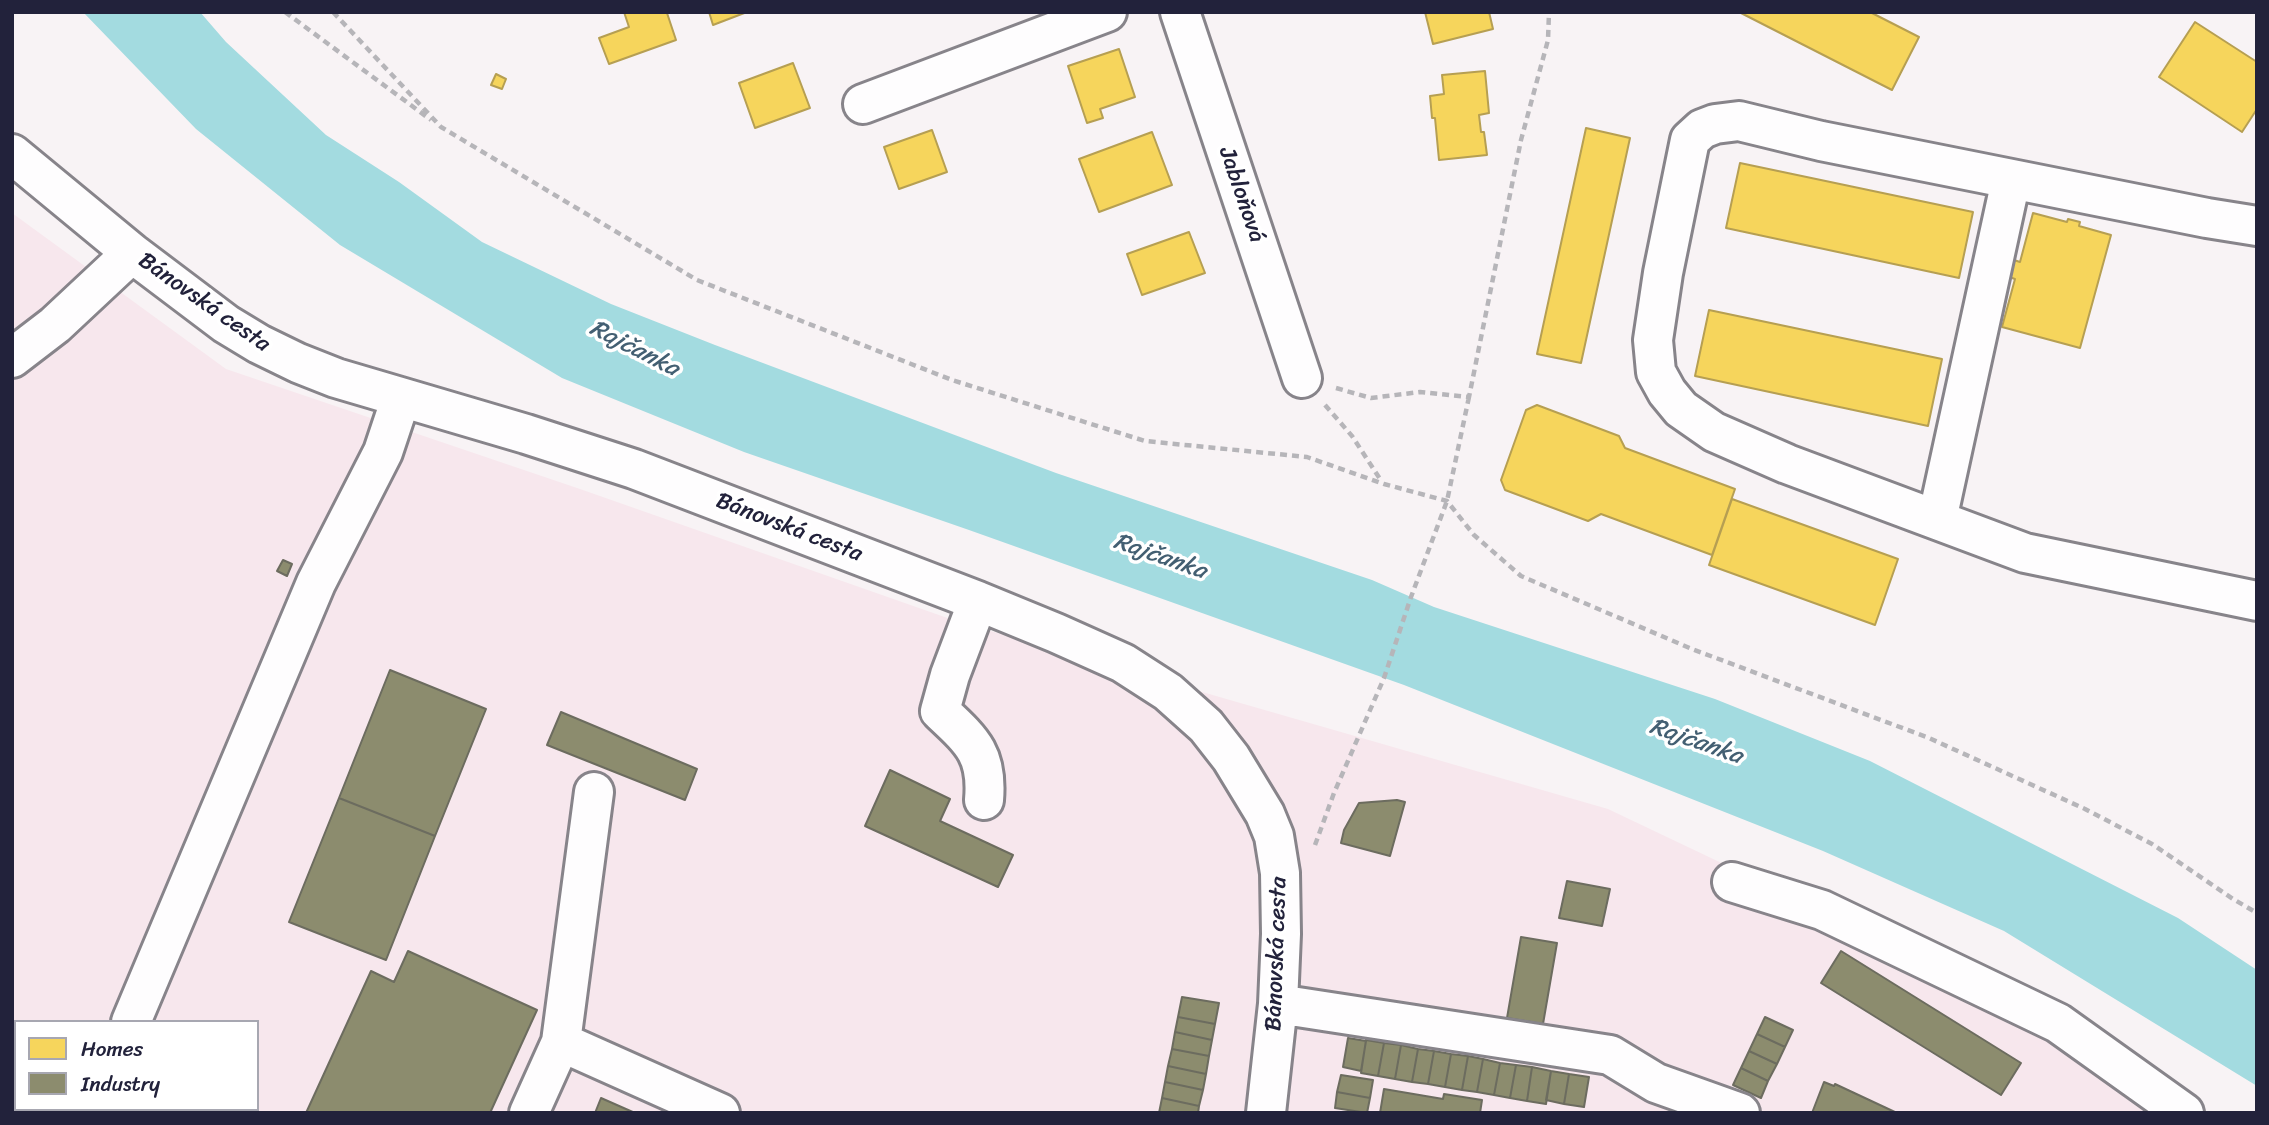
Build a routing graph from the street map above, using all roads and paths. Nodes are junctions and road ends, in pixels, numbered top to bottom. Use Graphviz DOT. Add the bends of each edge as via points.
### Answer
graph roads {
  1 [pos="285,12"];
  2 [pos="333,12"];
  3 [pos="1107,12"];
  4 [pos="1180,12"];
  5 [pos="1549,12"];
  6 [pos="863,104"];
  7 [pos="441,127"];
  8 [pos="12,154"];
  9 [pos="2011,180"];
  10 [pos="2257,226"];
  11 [pos="132,253"];
  12 [pos="12,358"];
  13 [pos="1302,378"];
  14 [pos="1469,397"];
  15 [pos="401,398"];
  16 [pos="1384,484"];
  17 [pos="1447,501"];
  18 [pos="1937,520"];
  19 [pos="978,601"];
  20 [pos="2257,601"];
  21 [pos="594,792"];
  22 [pos="984,800"];
  23 [pos="1310,857"];
  24 [pos="1732,882"];
  25 [pos="2257,913"];
  26 [pos="1278,1004"];
  27 [pos="132,1020"];
  28 [pos="561,1042"];
  29 [pos="1649,1098"];
  30 [pos="529,1113"];
  31 [pos="720,1113"];
  32 [pos="1266,1113"];
  33 [pos="1740,1113"];
  34 [pos="2184,1113"];
  1 -- 7 [label="path"];
  2 -- 7 [label="path"];
  3 -- 6 [label="street"];
  4 -- 13 [label="street, Jabloňová"];
  5 -- 14 [label="path" via="1548,40 1521,140"];
  7 -- 16 [label="path" via="696,280 952,380 1145,441 1307,457"];
  8 -- 11 [label="street, Bánovská cesta"];
  9 -- 10 [label="street"];
  9 -- 18 [label="street"];
  9 -- 18 [label="street" via="1738,121 1702,129 1690,140 1653,340 1656,372 1667,392 1681,409 1714,432"];
  11 -- 12 [label="street"];
  11 -- 15 [label="street, Bánovská cesta" via="259,344 336,378"];
  13 -- 14 [label="path" via="1371,398 1420,392"];
  13 -- 16 [label="path" via="1352,436"];
  14 -- 17 [label="path"];
  15 -- 19 [label="street, Bánovská cesta" via="635,469"];
  15 -- 27 [label="street" via="383,452 316,583"];
  16 -- 17 [label="path"];
  17 -- 23 [label="path" via="1384,678"];
  17 -- 25 [label="path" via="1474,535 1521,576 1692,649 1929,738 2085,809 2152,844"];
  18 -- 20 [label="street" via="2025,553"];
  19 -- 22 [label="street" via="940,711 977,749 986,779"];
  19 -- 26 [label="street, Bánovská cesta" via="1123,663 1168,692 1206,726 1231,758 1274,836 1280,885"];
  21 -- 28 [label="street"];
  24 -- 34 [label="street" via="1822,910 2058,1023"];
  26 -- 29 [label="street" via="1611,1055"];
  26 -- 32 [label="street, Bánovská cesta"];
  28 -- 30 [label="street"];
  28 -- 31 [label="street"];
  29 -- 33 [label="street"];
}
